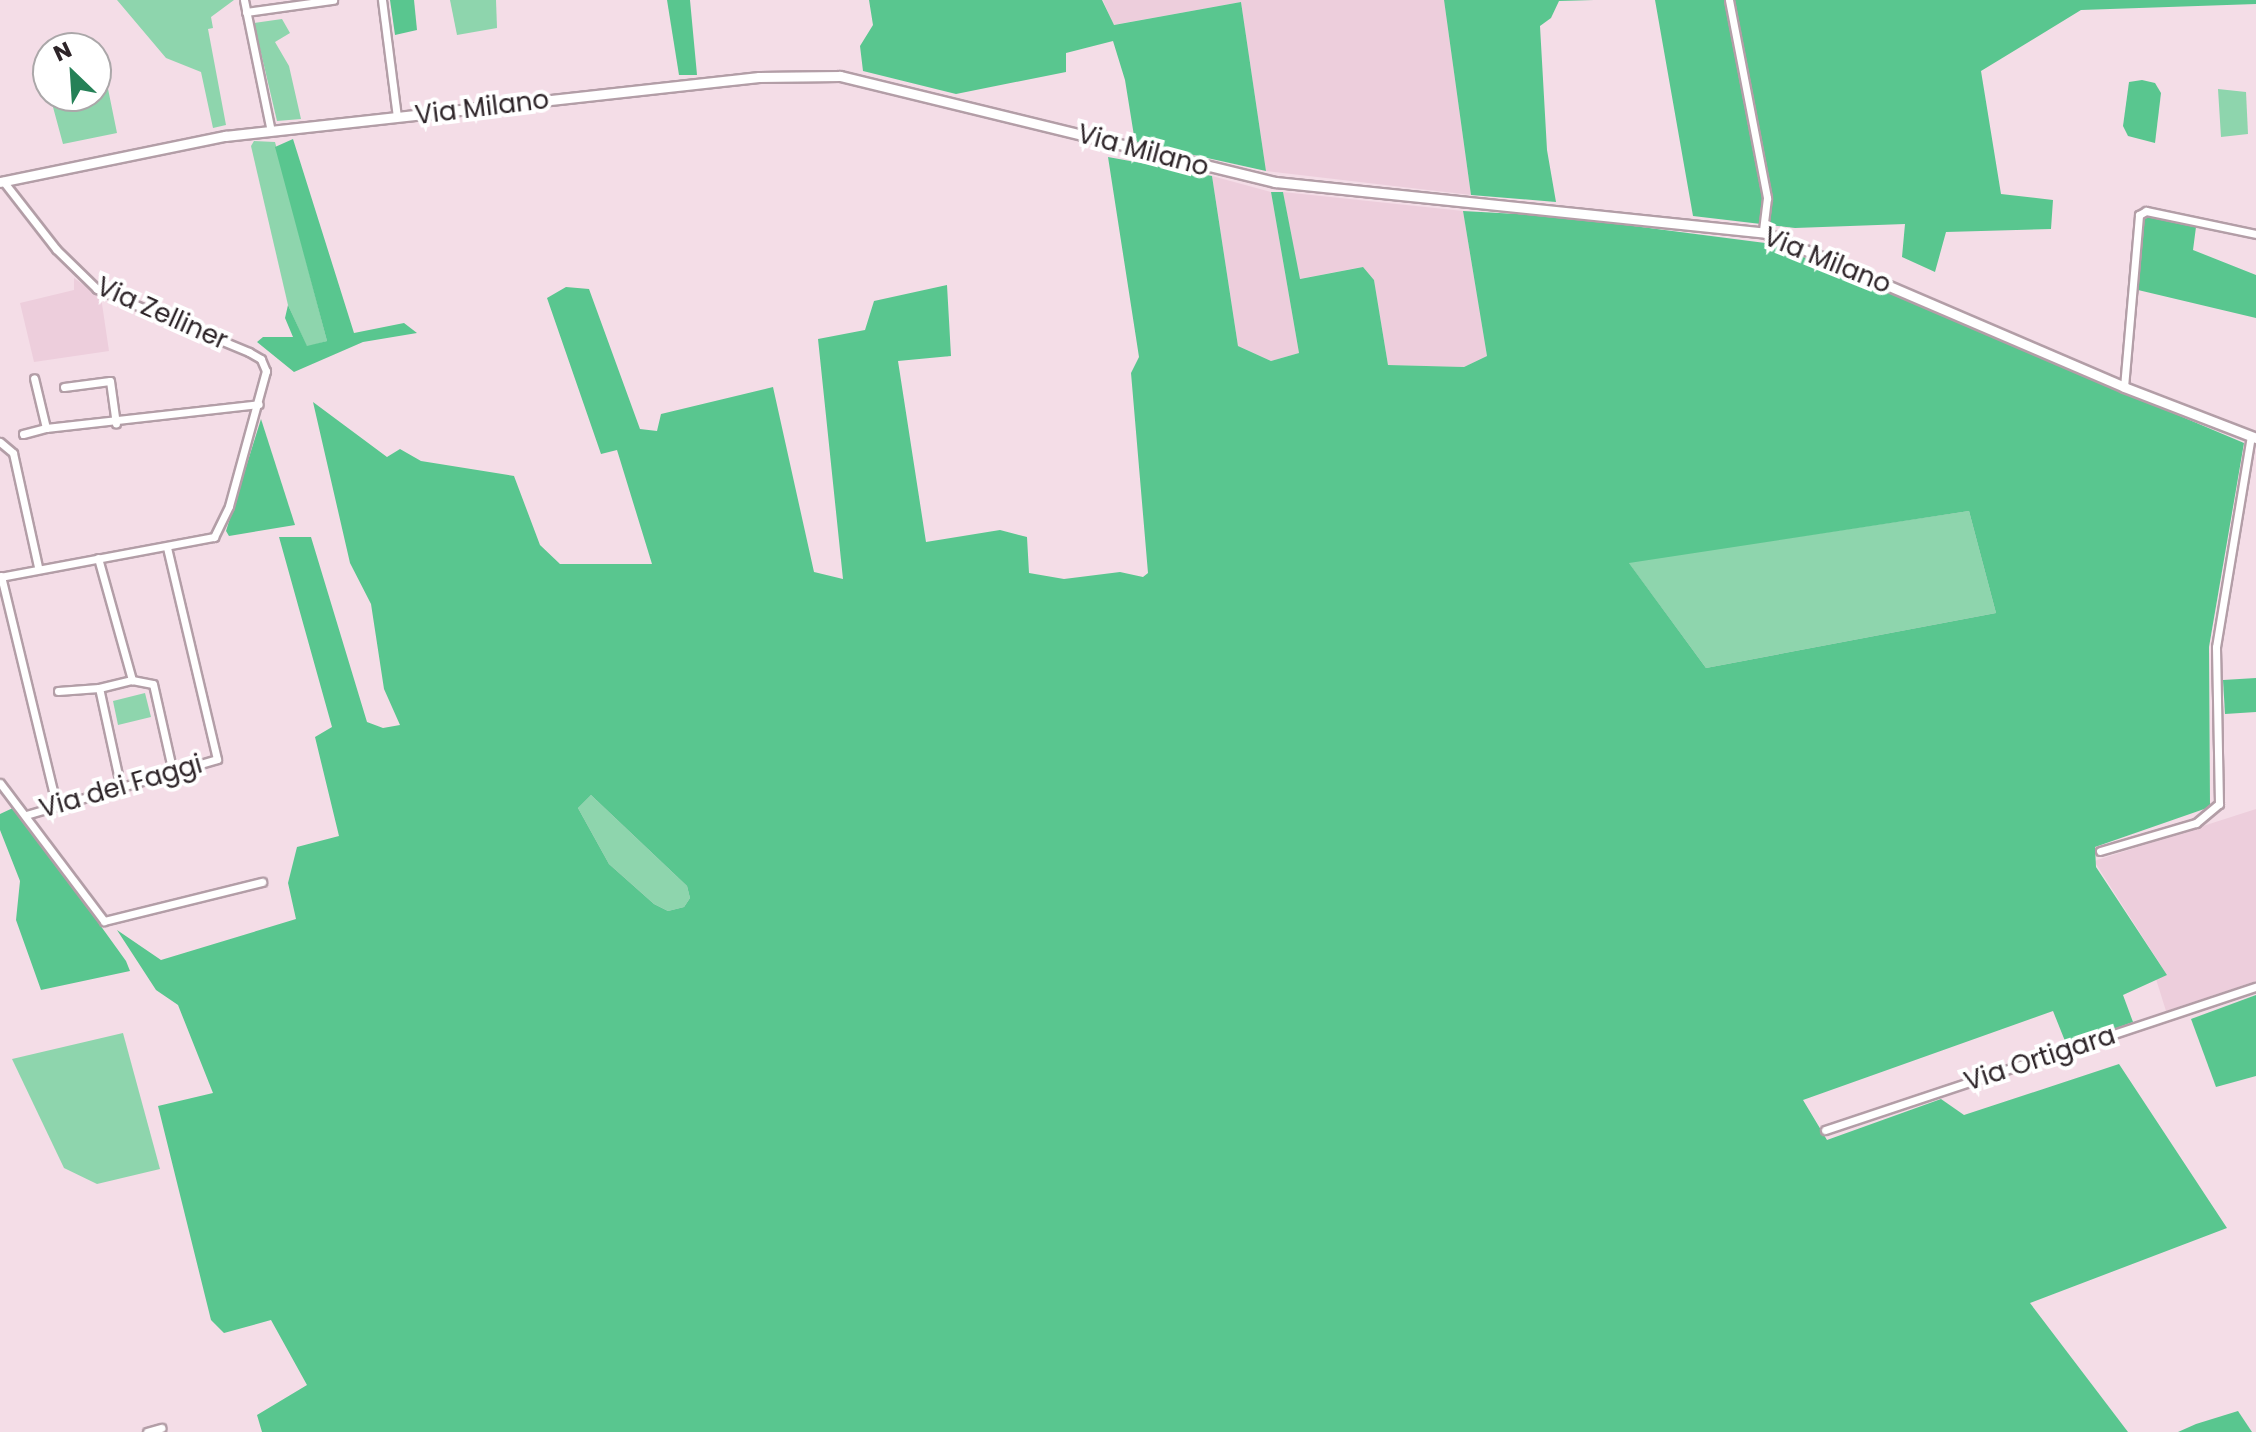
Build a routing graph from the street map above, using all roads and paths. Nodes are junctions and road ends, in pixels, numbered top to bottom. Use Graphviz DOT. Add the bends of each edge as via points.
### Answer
graph roads {
  1 [pos="244,0"];
  2 [pos="333,0"];
  3 [pos="382,0"];
  4 [pos="1729,0"];
  5 [pos="246,12"];
  6 [pos="397,117"];
  7 [pos="271,131"];
  8 [pos="2,182"];
  9 [pos="1763,232"];
  10 [pos="2256,234"];
  11 [pos="34,378"];
  12 [pos="64,387"];
  13 [pos="2124,387"];
  14 [pos="259,404"];
  15 [pos="116,424"];
  16 [pos="46,428"];
  17 [pos="23,434"];
  18 [pos="2254,437"];
  19 [pos="0,442"];
  20 [pos="167,547"];
  21 [pos="98,558"];
  22 [pos="38,567"];
  23 [pos="0,576"];
  24 [pos="132,680"];
  25 [pos="99,688"];
  26 [pos="58,691"];
  27 [pos="172,768"];
  28 [pos="0,783"];
  29 [pos="120,784"];
  30 [pos="56,804"];
  31 [pos="26,815"];
  32 [pos="2100,851"];
  33 [pos="262,882"];
  34 [pos="2256,987"];
  35 [pos="1825,1130"];
  36 [pos="161,1428"];
  37 [pos="147,1432"];
  1 -- 5 [label="street"];
  2 -- 5 [label="street"];
  3 -- 6 [label="street"];
  4 -- 9 [label="street" via="1767,198"];
  5 -- 7 [label="street"];
  6 -- 7 [label="street, Via Milano"];
  6 -- 9 [label="street, Via Milano" via="759,77 824,75 887,85 1227,173 1376,194"];
  7 -- 8 [label="street, Via Milano"];
  8 -- 14 [label="street, Via Zelliner" via="56,249 97,289 249,352 265,367"];
  9 -- 13 [label="street, Via Milano"];
  10 -- 13 [label="street" via="2146,211 2139,215"];
  11 -- 16 [label="street"];
  12 -- 15 [label="street" via="110,381"];
  13 -- 18 [label="street, Via Milano"];
  14 -- 15 [label="street"];
  14 -- 20 [label="street" via="218,532 206,541"];
  15 -- 16 [label="street"];
  16 -- 17 [label="street"];
  18 -- 32 [label="street" via="2216,647 2219,804 2196,823"];
  19 -- 22 [label="street" via="13,453"];
  20 -- 21 [label="street"];
  20 -- 27 [label="street, Via dei Faggi" via="217,759"];
  21 -- 22 [label="street"];
  21 -- 24 [label="street"];
  22 -- 23 [label="street"];
  23 -- 30 [label="street"];
  24 -- 25 [label="street"];
  24 -- 27 [label="street" via="153,684"];
  25 -- 26 [label="street"];
  25 -- 29 [label="street"];
  27 -- 29 [label="street, Via dei Faggi"];
  28 -- 31 [label="street"];
  29 -- 30 [label="street, Via dei Faggi"];
  30 -- 31 [label="street, Via dei Faggi"];
  31 -- 33 [label="street" via="104,921"];
  34 -- 35 [label="street, Via Ortigara"];
  36 -- 37 [label="street"];
}
